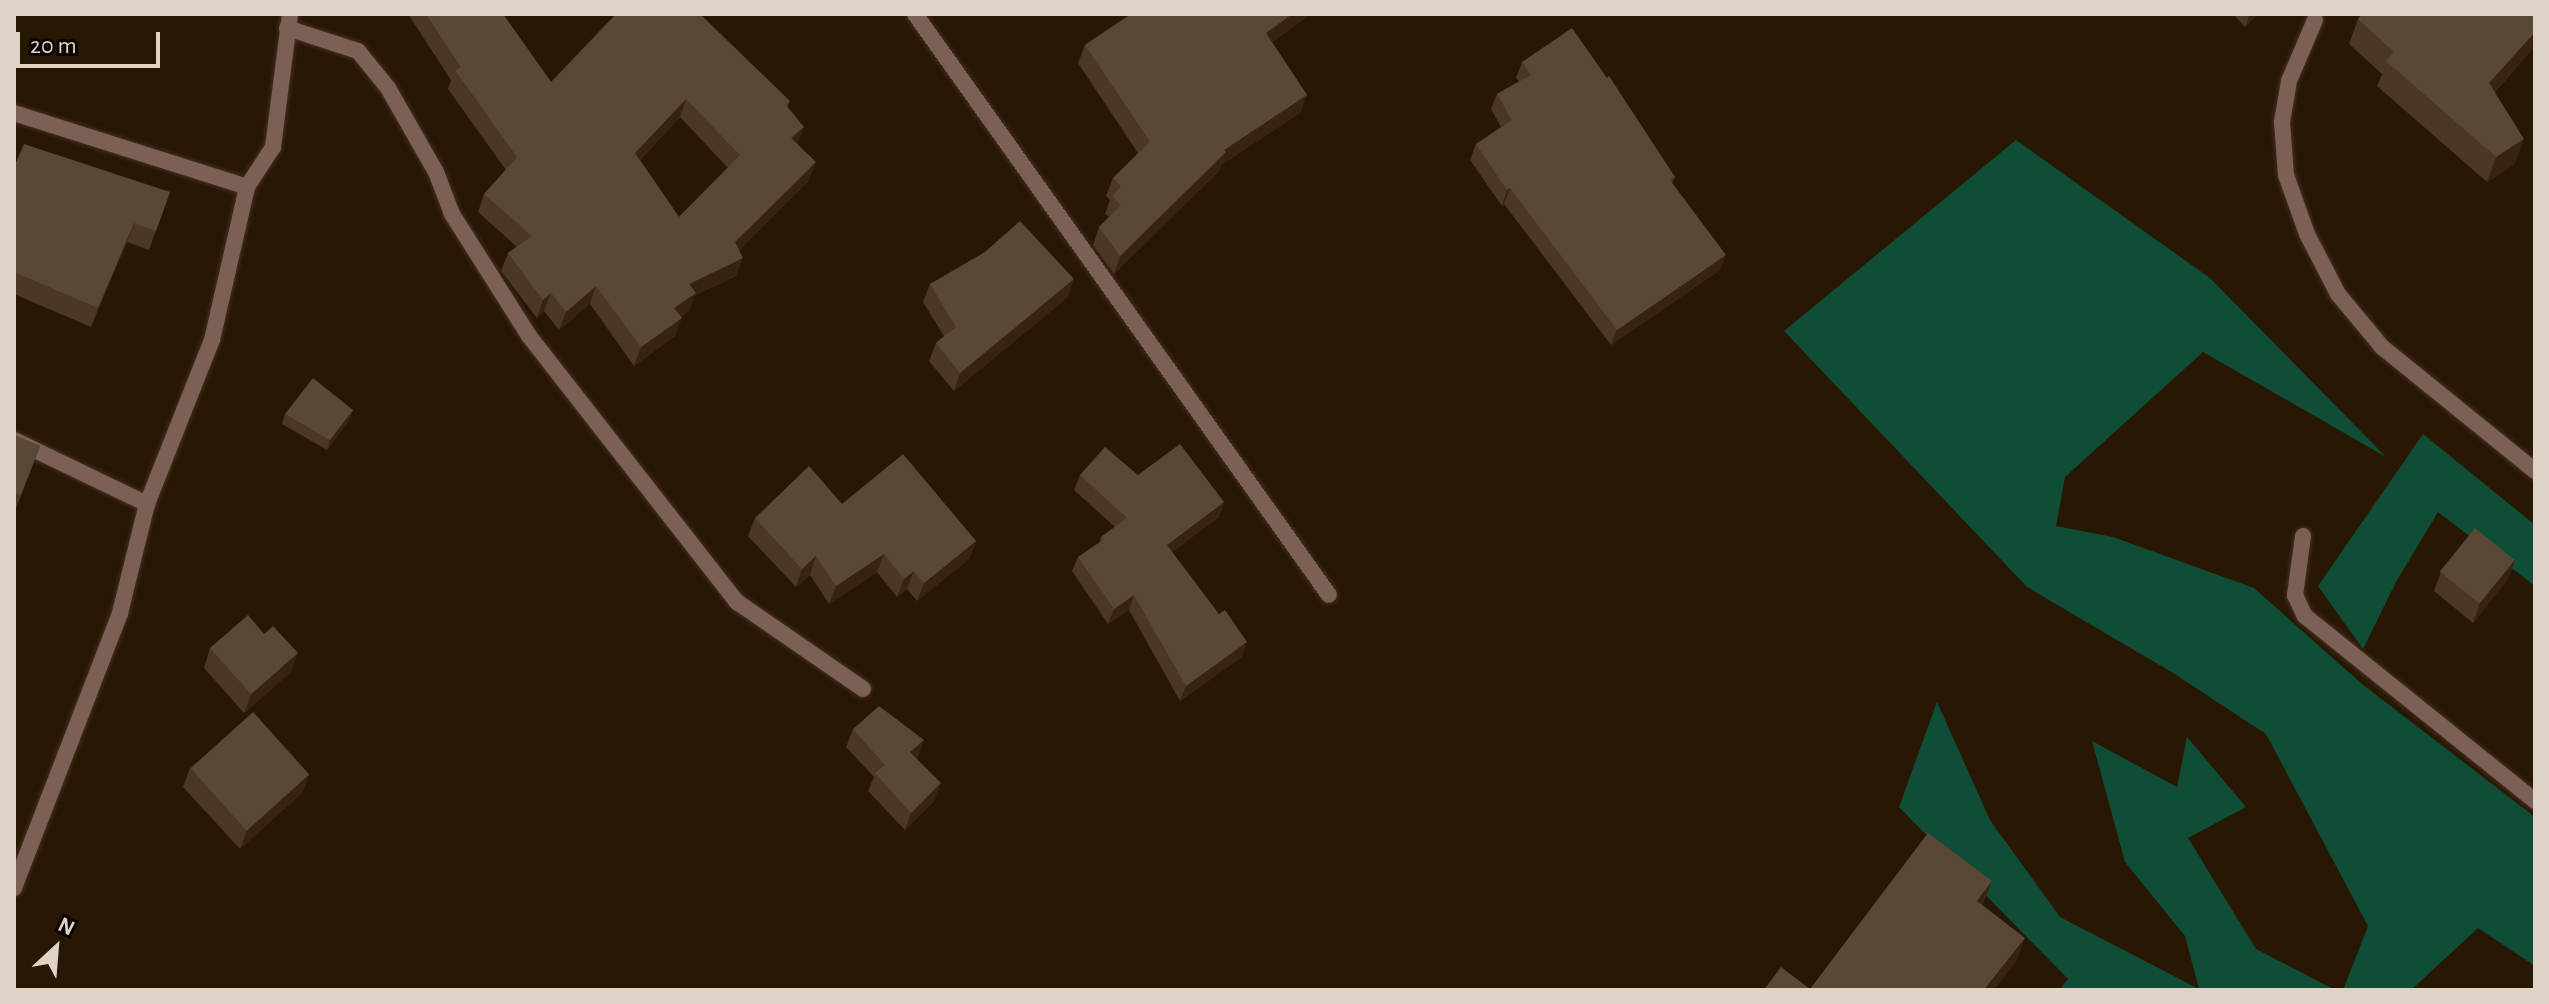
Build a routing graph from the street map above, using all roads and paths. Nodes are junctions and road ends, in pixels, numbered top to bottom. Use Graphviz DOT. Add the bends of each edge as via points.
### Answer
graph roads {
  1 [pos="915,14"];
  2 [pos="2315,20"];
  3 [pos="289,21"];
  4 [pos="14,113"];
  5 [pos="247,187"];
  6 [pos="14,440"];
  7 [pos="2535,471"];
  8 [pos="147,504"];
  9 [pos="2303,536"];
  10 [pos="1329,595"];
  11 [pos="863,689"];
  12 [pos="2535,801"];
  13 [pos="14,888"];
  1 -- 10 [label="street"];
  2 -- 7 [label="street" via="2289,81 2282,122 2286,175 2307,234 2338,294 2382,347"];
  3 -- 5 [label="street" via="273,147"];
  3 -- 11 [label="street" via="358,51 388,88 436,172 452,214 529,336 737,602"];
  4 -- 5 [label="street"];
  5 -- 8 [label="street" via="212,340"];
  6 -- 8 [label="street"];
  8 -- 13 [label="street" via="120,613"];
  9 -- 12 [label="street" via="2295,595 2305,616"];
}
